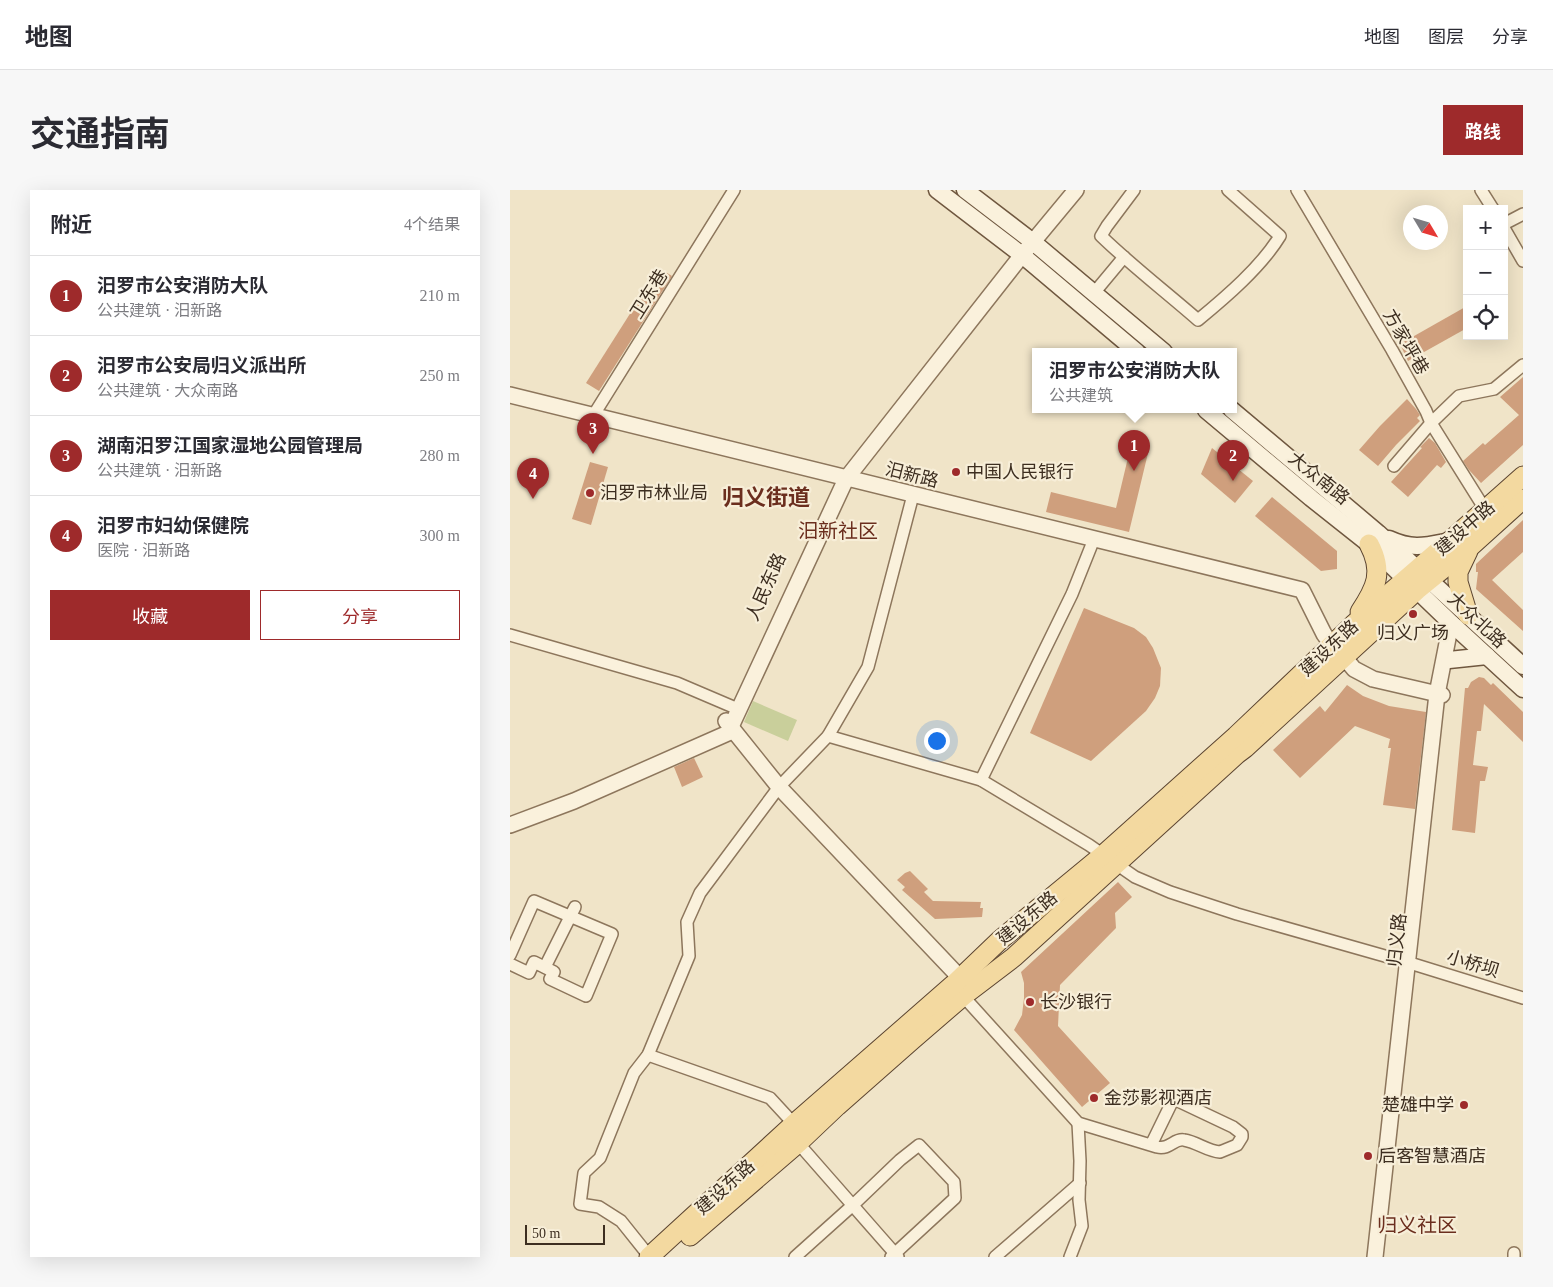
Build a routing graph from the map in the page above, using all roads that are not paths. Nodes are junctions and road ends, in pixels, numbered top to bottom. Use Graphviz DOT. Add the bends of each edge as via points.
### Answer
graph roads {
  1 [pos="734,190"];
  2 [pos="937,190"];
  3 [pos="966,190"];
  4 [pos="1065,190"];
  5 [pos="1076,190"];
  6 [pos="1134,190"];
  7 [pos="1228,190"];
  8 [pos="1297,190"];
  9 [pos="1481,190"];
  10 [pos="1490,205"];
  11 [pos="1523,214"];
  12 [pos="1508,222"];
  13 [pos="1508,235"];
  14 [pos="1030,239"];
  15 [pos="1019,252"];
  16 [pos="1124,257"];
  17 [pos="1523,261"];
  18 [pos="1094,293"];
  19 [pos="1132,348"];
  20 [pos="1159,348"];
  21 [pos="1523,365"];
  22 [pos="510,395"];
  23 [pos="510,406"];
  24 [pos="1210,413"];
  25 [pos="1235,413"];
  26 [pos="593,416"];
  27 [pos="1431,423"];
  28 [pos="1394,466"];
  29 [pos="1523,476"];
  30 [pos="839,481"];
  31 [pos="912,499"];
  32 [pos="1523,499"];
  33 [pos="1486,510"];
  34 [pos="1373,539"];
  35 [pos="1450,541"];
  36 [pos="1092,543"];
  37 [pos="1471,546"];
  38 [pos="1417,579"];
  39 [pos="1458,622"];
  40 [pos="1353,625"];
  41 [pos="510,635"];
  42 [pos="1338,651"];
  43 [pos="1487,656"];
  44 [pos="1448,660"];
  45 [pos="1523,666"];
  46 [pos="1523,689"];
  47 [pos="1439,694"];
  48 [pos="729,721"];
  49 [pos="828,736"];
  50 [pos="981,780"];
  51 [pos="778,788"];
  52 [pos="510,817"];
  53 [pos="510,825"];
  54 [pos="1109,860"];
  55 [pos="572,912"];
  56 [pos="510,955"];
  57 [pos="1410,963"];
  58 [pos="510,964"];
  59 [pos="545,967"];
  60 [pos="962,987"];
  61 [pos="1523,998"];
  62 [pos="648,1055"];
  63 [pos="1078,1123"];
  64 [pos="794,1124"];
  65 [pos="798,1143"];
  66 [pos="1151,1145"];
  67 [pos="1080,1183"];
  68 [pos="852,1206"];
  69 [pos="894,1256"];
  70 [pos="649,1257"];
  71 [pos="667,1257"];
  72 [pos="795,1257"];
  73 [pos="995,1257"];
  74 [pos="1070,1257"];
  75 [pos="1375,1257"];
  76 [pos="1381,1257"];
  1 -- 26 [label="street, 卫东巷"];
  2 -- 15 [label="main road"];
  3 -- 14 [label="main road"];
  4 -- 14 [label="street"];
  5 -- 14 [label="street"];
  6 -- 16 [label="street" via="1101,236"];
  7 -- 16 [label="street" via="1280,236 1230,294 1198,320"];
  8 -- 27 [label="street, 方家坪巷" via="1387,341"];
  9 -- 10 [label="street"];
  11 -- 12 [label="street"];
  13 -- 17 [label="street"];
  14 -- 15 [label="street, 人民东路"];
  14 -- 18 [label="main road"];
  15 -- 19 [label="main road"];
  15 -- 30 [label="street, 人民东路"];
  16 -- 18 [label="street"];
  18 -- 20 [label="main road"];
  21 -- 27 [label="street" via="1494,389 1459,396"];
  22 -- 26 [label="street, 汨新路"];
  23 -- 30 [label="street"];
  24 -- 34 [label="main road, 大众南路" via="1311,498"];
  25 -- 34 [label="main road, 大众南路"];
  26 -- 30 [label="street, 汨新路"];
  27 -- 28 [label="street"];
  27 -- 33 [label="street, 方家坪巷"];
  29 -- 33 [label="main road, 建设中路"];
  30 -- 31 [label="street, 汨新路"];
  30 -- 48 [label="street, 人民东路"];
  31 -- 36 [label="street, 汨新路"];
  31 -- 49 [label="street" via="868,667"];
  32 -- 37 [label="main road, 建设中路"];
  33 -- 35 [label="main road, 建设中路"];
  34 -- 35 [label="main road" via="1418,547"];
  34 -- 38 [label="main road, 大众南路"];
  34 -- 40 [label="main road" via="1376,582"];
  35 -- 38 [label="main road, 建设中路"];
  36 -- 42 [label="street, 汨新路" via="1302,590 1324,634"];
  36 -- 50 [label="street" via="1072,594"];
  37 -- 38 [label="main road, 建设中路"];
  37 -- 39 [label="main road" via="1458,572"];
  38 -- 39 [label="main road, 大众北路"];
  38 -- 40 [label="main road, 建设东路"];
  38 -- 42 [label="main road, 建设东路"];
  39 -- 43 [label="main road, 大众北路"];
  39 -- 44 [label="street"];
  39 -- 45 [label="main road, 大众北路"];
  39 -- 47 [label="street"];
  40 -- 42 [label="main road, 建设东路"];
  41 -- 48 [label="street" via="678,683"];
  42 -- 47 [label="street, 汨新路" via="1354,669 1373,679"];
  42 -- 54 [label="main road, 建设东路" via="1236,736"];
  43 -- 44 [label="main road"];
  43 -- 46 [label="main road, 大众北路"];
  44 -- 47 [label="street"];
  47 -- 57 [label="street"];
  48 -- 51 [label="street"];
  48 -- 52 [label="street" via="570,794"];
  48 -- 53 [label="street" via="574,801"];
  49 -- 50 [label="street, 小桥坝"];
  49 -- 51 [label="street"];
  50 -- 54 [label="street, 小桥坝"];
  51 -- 60 [label="street"];
  51 -- 62 [label="street" via="700,893 687,922 689,956"];
  54 -- 57 [label="street, 小桥坝" via="1135,877 1170,892"];
  54 -- 60 [label="main road, 建设东路" via="1000,940"];
  55 -- 56 [label="street" via="534,901"];
  55 -- 59 [label="street"];
  55 -- 59 [label="street" via="612,934 586,996 550,979 554,972"];
  57 -- 61 [label="street, 小桥坝"];
  57 -- 75 [label="street"];
  57 -- 76 [label="street, 归义路"];
  58 -- 59 [label="street" via="529,973 534,962"];
  60 -- 63 [label="street"];
  60 -- 64 [label="main road, 建设东路"];
  60 -- 65 [label="main road, 建设东路"];
  62 -- 64 [label="street" via="770,1098"];
  62 -- 70 [label="street" via="634,1073 600,1158 584,1174 580,1204 600,1207 621,1221"];
  63 -- 66 [label="street"];
  63 -- 67 [label="street"];
  64 -- 70 [label="main road, 建设东路"];
  65 -- 68 [label="street"];
  65 -- 71 [label="main road, 建设东路"];
  66 -- 66 [label="street" via="1164,1148 1182,1139 1220,1152 1237,1144 1242,1134 1176,1100 1172,1102"];
  67 -- 73 [label="street"];
  67 -- 74 [label="street" via="1082,1226"];
  68 -- 69 [label="street"];
  68 -- 69 [label="street" via="920,1145 954,1182 955,1198"];
  68 -- 72 [label="street"];
}
